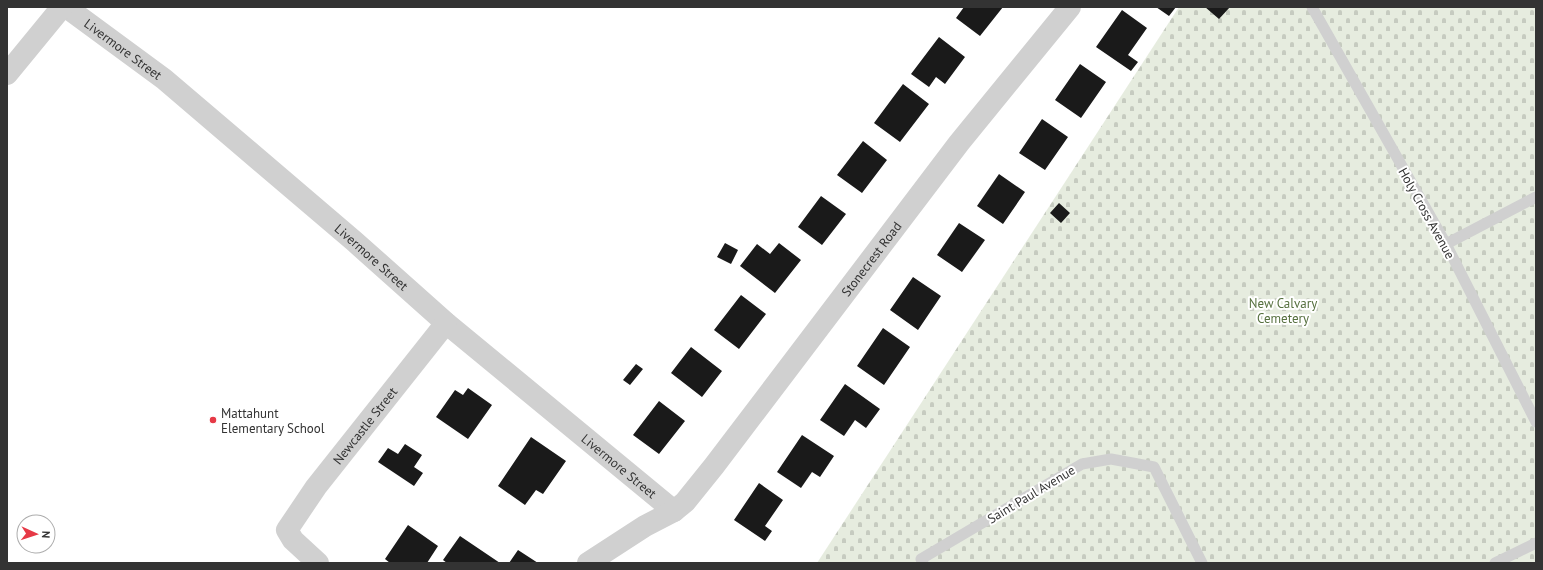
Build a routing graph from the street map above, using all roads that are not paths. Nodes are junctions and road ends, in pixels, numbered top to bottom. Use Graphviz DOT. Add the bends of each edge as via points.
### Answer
graph roads {
  1 [pos="62,7"];
  2 [pos="66,7"];
  3 [pos="1070,7"];
  4 [pos="1312,7"];
  5 [pos="7,74"];
  6 [pos="1536,197"];
  7 [pos="1446,244"];
  8 [pos="446,323"];
  9 [pos="1536,422"];
  10 [pos="674,511"];
  11 [pos="1536,543"];
  12 [pos="318,563"];
  13 [pos="588,563"];
  14 [pos="923,563"];
  15 [pos="1202,563"];
  16 [pos="1495,563"];
  1 -- 5 [label="street"];
  2 -- 8 [label="street, Livermore Street" via="164,79"];
  3 -- 10 [label="street, Stonecrest Road" via="959,144 714,466 685,502"];
  4 -- 7 [label="lane, Holy Cross Avenue"];
  6 -- 7 [label="lane"];
  7 -- 9 [label="lane, Holy Cross Avenue"];
  8 -- 10 [label="street, Livermore Street"];
  8 -- 12 [label="street, Newcastle Street" via="316,487 287,530 293,540"];
  10 -- 13 [label="street, Stonecrest Road" via="645,526"];
  11 -- 16 [label="lane"];
  14 -- 15 [label="lane, Saint Paul Avenue" via="921,559 1082,464 1111,459 1154,467"];
}
